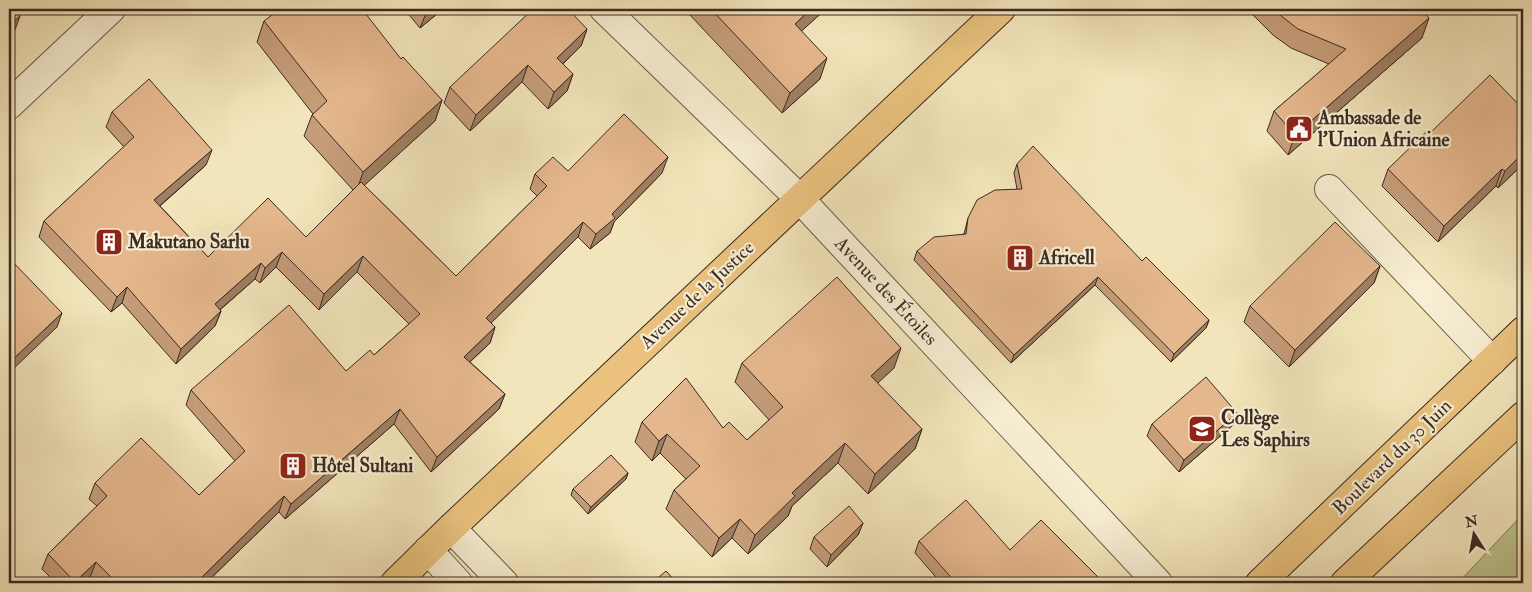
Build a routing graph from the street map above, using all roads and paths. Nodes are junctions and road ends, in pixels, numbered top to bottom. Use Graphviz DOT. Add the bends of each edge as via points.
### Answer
graph roads {
  1 [pos="111,9"];
  2 [pos="604,9"];
  3 [pos="1001,9"];
  4 [pos="9,106"];
  5 [pos="1329,189"];
  6 [pos="799,198"];
  7 [pos="1523,331"];
  8 [pos="1492,361"];
  9 [pos="1523,416"];
  10 [pos="451,528"];
  11 [pos="428,550"];
  12 [pos="395,583"];
  13 [pos="458,583"];
  14 [pos="504,583"];
  15 [pos="1158,583"];
  16 [pos="1260,583"];
  17 [pos="1345,583"];
  1 -- 4 [label="street"];
  2 -- 6 [label="street, Avenue des Étoiles"];
  3 -- 6 [label="main road, Avenue de la Justice"];
  5 -- 8 [label="street"];
  6 -- 10 [label="main road, Avenue de la Justice"];
  6 -- 15 [label="street, Avenue des Étoiles"];
  7 -- 8 [label="main road, Boulevard du 30 Juin"];
  8 -- 16 [label="main road, Boulevard du 30 Juin"];
  9 -- 17 [label="main road"];
  10 -- 11 [label="main road, Avenue de la Justice"];
  10 -- 14 [label="street"];
  11 -- 12 [label="main road, Avenue de la Justice"];
  11 -- 13 [label="street"];
}
